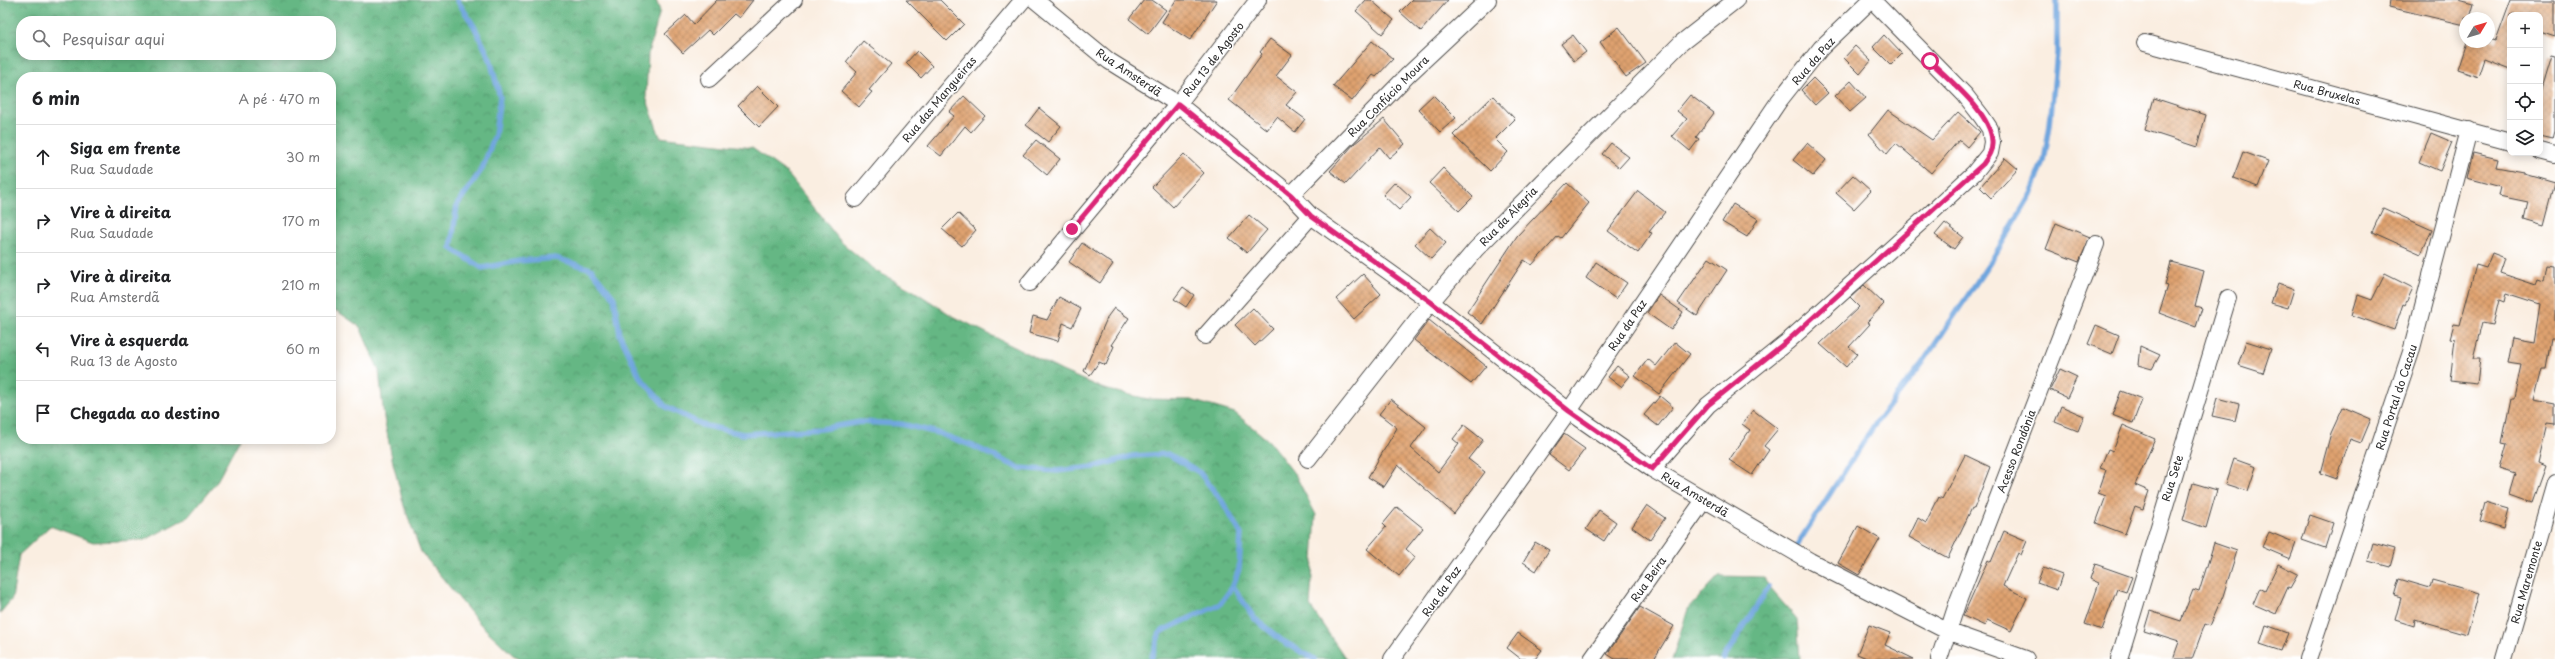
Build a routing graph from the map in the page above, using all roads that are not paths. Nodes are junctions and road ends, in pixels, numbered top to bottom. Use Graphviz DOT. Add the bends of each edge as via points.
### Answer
graph roads {
  1 [pos="794,0"];
  2 [pos="1023,0"];
  3 [pos="1035,0"];
  4 [pos="1258,0"];
  5 [pos="1488,0"];
  6 [pos="1736,0"];
  7 [pos="1871,0"];
  8 [pos="2145,42"];
  9 [pos="709,79"];
  10 [pos="1178,104"];
  11 [pos="2468,130"];
  12 [pos="2507,141"];
  13 [pos="2543,152"];
  14 [pos="2555,155"];
  15 [pos="1291,195"];
  16 [pos="855,199"];
  17 [pos="1311,216"];
  18 [pos="2096,244"];
  19 [pos="1029,283"];
  20 [pos="2228,298"];
  21 [pos="1431,302"];
  22 [pos="1206,336"];
  23 [pos="1569,411"];
  24 [pos="1308,458"];
  25 [pos="1652,469"];
  26 [pos="2555,482"];
  27 [pos="1704,500"];
  28 [pos="1947,631"];
  29 [pos="1392,659"];
  30 [pos="1592,659"];
  31 [pos="1939,659"];
  32 [pos="2026,659"];
  33 [pos="2118,659"];
  34 [pos="2308,659"];
  35 [pos="2504,659"];
  1 -- 9 [label="street"];
  2 -- 16 [label="street, Rua das Mangueiras"];
  3 -- 10 [label="street, Rua Amsterdã" via="1109,61"];
  4 -- 10 [label="street, Rua 13 de Agosto"];
  5 -- 15 [label="street, Rua Confúcio Moura" via="1408,74"];
  6 -- 21 [label="street, Rua da Alegria" via="1681,43 1640,83 1476,249"];
  7 -- 23 [label="street, Rua da Paz" via="1821,48 1779,101"];
  7 -- 25 [label="street" via="1965,95 1990,129 1990,153 1974,173 1931,213 1786,342 1708,405"];
  8 -- 11 [label="street, Rua Bruxelas"];
  10 -- 15 [label="street, Rua Amsterdã"];
  10 -- 19 [label="street, Rua 13 de Agosto"];
  11 -- 12 [label="street, Rua Bruxelas"];
  11 -- 34 [label="street, Rua Portal do Cacau" via="2411,352"];
  13 -- 14 [label="street"];
  15 -- 17 [label="street, Rua Amsterdã"];
  17 -- 21 [label="street, Rua Amsterdã"];
  17 -- 22 [label="street"];
  18 -- 28 [label="street, Acesso Rondônia"];
  20 -- 33 [label="street, Rua Sete"];
  21 -- 23 [label="street, Rua Amsterdã"];
  21 -- 24 [label="street, Rua da Alegria"];
  23 -- 25 [label="street, Rua Amsterdã"];
  23 -- 29 [label="street, Rua da Paz"];
  25 -- 27 [label="street, Rua Amsterdã"];
  26 -- 35 [label="street, Rua Maremonte"];
  27 -- 28 [label="street, Rua Amsterdã" via="1810,561"];
  27 -- 30 [label="street, Rua Beira"];
  28 -- 31 [label="street, Acesso Rondônia"];
  28 -- 32 [label="street, Rua Amsterdã"];
}
